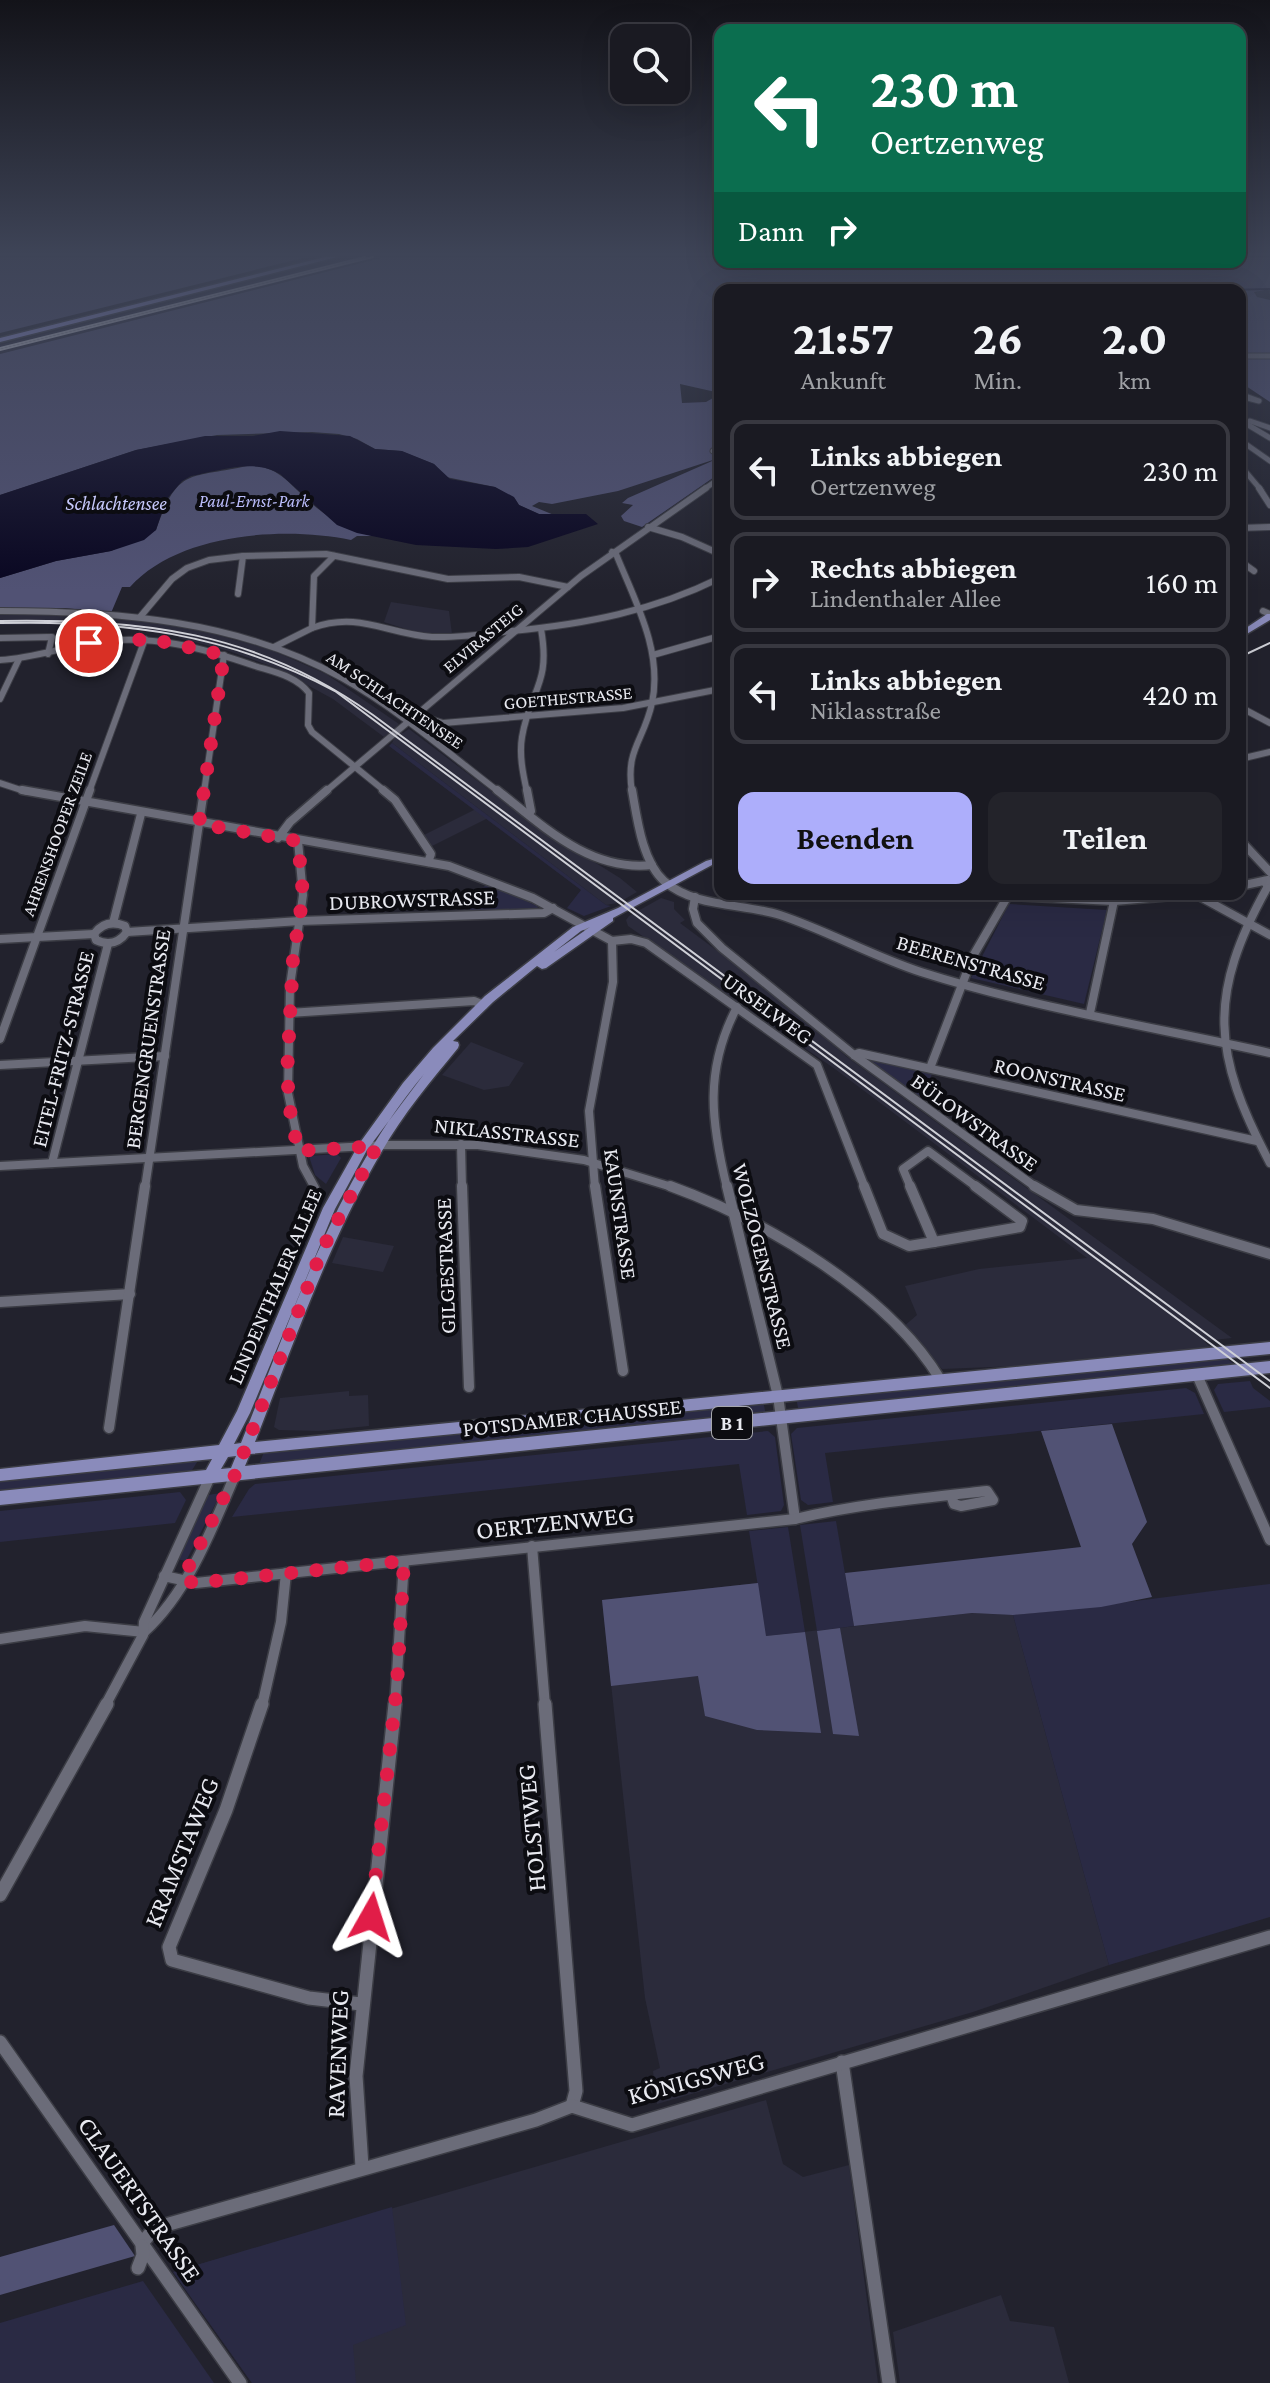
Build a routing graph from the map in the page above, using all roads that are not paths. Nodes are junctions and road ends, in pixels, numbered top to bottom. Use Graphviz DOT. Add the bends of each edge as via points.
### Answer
graph roads {
  1 [pos="1246,421"];
  2 [pos="1246,423"];
  3 [pos="1270,428"];
  4 [pos="1270,438"];
  5 [pos="1246,444"];
  6 [pos="1270,461"];
  7 [pos="1246,471"];
  8 [pos="714,482"];
  9 [pos="1270,505"];
  10 [pos="648,527"];
  11 [pos="1270,527"];
  12 [pos="1246,528"];
  13 [pos="714,551"];
  14 [pos="612,552"];
  15 [pos="243,556"];
  16 [pos="334,556"];
  17 [pos="1246,565"];
  18 [pos="1254,571"];
  19 [pos="714,581"];
  20 [pos="568,587"];
  21 [pos="238,594"];
  22 [pos="0,611"];
  23 [pos="1268,612"];
  24 [pos="638,613"];
  25 [pos="140,617"];
  26 [pos="1246,624"];
  27 [pos="312,628"];
  28 [pos="541,629"];
  29 [pos="515,631"];
  30 [pos="1246,631"];
  31 [pos="0,638"];
  32 [pos="714,638"];
  33 [pos="145,639"];
  34 [pos="274,647"];
  35 [pos="48,654"];
  36 [pos="224,655"];
  37 [pos="653,655"];
  38 [pos="19,659"];
  39 [pos="0,660"];
  40 [pos="714,690"];
  41 [pos="0,699"];
  42 [pos="652,703"];
  43 [pos="1246,710"];
  44 [pos="418,715"];
  45 [pos="529,716"];
  46 [pos="408,723"];
  47 [pos="1270,723"];
  48 [pos="1270,752"];
  49 [pos="1246,758"];
  50 [pos="357,766"];
  51 [pos="0,783"];
  52 [pos="85,804"];
  53 [pos="527,813"];
  54 [pos="141,814"];
  55 [pos="199,824"];
  56 [pos="278,838"];
  57 [pos="298,841"];
  58 [pos="1246,846"];
  59 [pos="428,862"];
  60 [pos="714,862"];
  61 [pos="652,865"];
  62 [pos="1270,872"];
  63 [pos="1267,880"];
  64 [pos="669,885"];
  65 [pos="1246,885"];
  66 [pos="695,897"];
  67 [pos="1006,900"];
  68 [pos="1093,900"];
  69 [pos="1126,900"];
  70 [pos="1206,900"];
  71 [pos="1114,901"];
  72 [pos="553,908"];
  73 [pos="300,921"];
  74 [pos="1246,921"];
  75 [pos="113,923"];
  76 [pos="184,928"];
  77 [pos="589,928"];
  78 [pos="127,932"];
  79 [pos="94,934"];
  80 [pos="1270,935"];
  81 [pos="36,937"];
  82 [pos="0,939"];
  83 [pos="612,941"];
  84 [pos="108,944"];
  85 [pos="961,983"];
  86 [pos="484,1005"];
  87 [pos="737,1007"];
  88 [pos="289,1013"];
  89 [pos="1090,1013"];
  90 [pos="0,1039"];
  91 [pos="1223,1042"];
  92 [pos="1270,1053"];
  93 [pos="854,1055"];
  94 [pos="165,1056"];
  95 [pos="78,1061"];
  96 [pos="0,1065"];
  97 [pos="930,1068"];
  98 [pos="1257,1141"];
  99 [pos="461,1144"];
  100 [pos="370,1146"];
  101 [pos="298,1151"];
  102 [pos="150,1158"];
  103 [pos="591,1161"];
  104 [pos="52,1163"];
  105 [pos="1270,1163"];
  106 [pos="0,1166"];
  107 [pos="315,1188"];
  108 [pos="730,1211"];
  109 [pos="934,1242"];
  110 [pos="1270,1254"];
  111 [pos="130,1294"];
  112 [pos="0,1302"];
  113 [pos="1270,1348"];
  114 [pos="1270,1367"];
  115 [pos="623,1371"];
  116 [pos="1197,1375"];
  117 [pos="940,1379"];
  118 [pos="469,1387"];
  119 [pos="778,1396"];
  120 [pos="780,1418"];
  121 [pos="109,1428"];
  122 [pos="246,1448"];
  123 [pos="224,1451"];
  124 [pos="0,1475"];
  125 [pos="235,1475"];
  126 [pos="210,1477"];
  127 [pos="951,1495"];
  128 [pos="0,1498"];
  129 [pos="795,1519"];
  130 [pos="1270,1540"];
  131 [pos="532,1546"];
  132 [pos="404,1561"];
  133 [pos="286,1573"];
  134 [pos="164,1576"];
  135 [pos="182,1580"];
  136 [pos="144,1632"];
  137 [pos="0,1639"];
  138 [pos="0,1895"];
  139 [pos="1269,1939"];
  140 [pos="361,2004"];
  141 [pos="0,2042"];
  142 [pos="842,2062"];
  143 [pos="572,2106"];
  144 [pos="362,2167"];
  145 [pos="142,2243"];
  146 [pos="138,2268"];
  147 [pos="240,2383"];
  148 [pos="889,2383"];
  1 -- 3 [label="street"];
  2 -- 4 [label="street"];
  5 -- 6 [label="street"];
  7 -- 9 [label="street"];
  8 -- 10 [label="street, ELVIRASTEIG"];
  10 -- 13 [label="street"];
  10 -- 14 [label="street, ELVIRASTEIG"];
  11 -- 12 [label="street"];
  14 -- 20 [label="street, ELVIRASTEIG"];
  14 -- 24 [label="street"];
  15 -- 16 [label="street"];
  15 -- 21 [label="street"];
  15 -- 25 [label="street" via="187,568"];
  16 -- 20 [label="street" via="448,579 519,577"];
  16 -- 27 [label="street" via="314,576"];
  17 -- 18 [label="street"];
  19 -- 24 [label="street"];
  20 -- 29 [label="street, ELVIRASTEIG"];
  22 -- 25 [label="street, AM SCHLACHTENSEE"];
  23 -- 26 [label="main road"];
  23 -- 30 [label="main road"];
  24 -- 28 [label="street"];
  24 -- 37 [label="street"];
  25 -- 34 [label="street, AM SCHLACHTENSEE"];
  27 -- 29 [label="street" via="356,619 423,636"];
  27 -- 34 [label="street"];
  28 -- 29 [label="street"];
  28 -- 45 [label="street" via="546,669"];
  29 -- 44 [label="street, ELVIRASTEIG"];
  31 -- 35 [label="street" via="52,637"];
  32 -- 37 [label="street"];
  33 -- 35 [label="street" via="99,641"];
  33 -- 36 [label="street"];
  33 -- 52 [label="street, AHRENSHOOPER ZEILE"];
  34 -- 46 [label="street, AM SCHLACHTENSEE" via="332,673"];
  35 -- 38 [label="street"];
  36 -- 50 [label="street" via="303,685 309,693 312,732"];
  36 -- 55 [label="street, BERGENGRUENSTRASSE"];
  37 -- 42 [label="street"];
  38 -- 39 [label="street"];
  38 -- 41 [label="street"];
  40 -- 42 [label="street, GOETHESTRASSE"];
  42 -- 45 [label="street, GOETHESTRASSE"];
  42 -- 61 [label="street" via="629,770"];
  43 -- 47 [label="street"];
  44 -- 45 [label="street, GOETHESTRASSE" via="443,723"];
  44 -- 46 [label="street, ELVIRASTEIG"];
  45 -- 53 [label="street" via="522,752 531,811"];
  46 -- 50 [label="street, ELVIRASTEIG"];
  46 -- 53 [label="street, AM SCHLACHTENSEE"];
  48 -- 49 [label="street"];
  50 -- 56 [label="street, ELVIRASTEIG"];
  50 -- 59 [label="street" via="407,816 431,854"];
  51 -- 52 [label="street"];
  52 -- 54 [label="street"];
  52 -- 81 [label="street, AHRENSHOOPER ZEILE"];
  53 -- 61 [label="street, AM SCHLACHTENSEE" via="601,861"];
  54 -- 55 [label="street"];
  54 -- 75 [label="street"];
  55 -- 56 [label="street"];
  55 -- 76 [label="street, BERGENGRUENSTRASSE"];
  56 -- 57 [label="street"];
  57 -- 59 [label="street"];
  57 -- 73 [label="street"];
  58 -- 62 [label="street"];
  59 -- 72 [label="street" via="472,873"];
  60 -- 64 [label="main road, LINDENTHALER ALLEE"];
  61 -- 64 [label="street"];
  63 -- 65 [label="street"];
  63 -- 74 [label="street"];
  64 -- 66 [label="street, BEERENSTRASSE"];
  64 -- 77 [label="main road, LINDENTHALER ALLEE"];
  66 -- 85 [label="street, BEERENSTRASSE" via="773,913"];
  66 -- 93 [label="street, BÜLOWSTRASSE" via="693,914 703,930"];
  67 -- 85 [label="street"];
  68 -- 71 [label="street"];
  69 -- 71 [label="street"];
  70 -- 74 [label="street"];
  71 -- 89 [label="street"];
  72 -- 73 [label="street, DUBROWSTRASSE" via="544,913"];
  72 -- 77 [label="street"];
  73 -- 76 [label="street, DUBROWSTRASSE"];
  73 -- 88 [label="street"];
  74 -- 80 [label="street"];
  74 -- 91 [label="street" via="1228,973"];
  75 -- 78 [label="street"];
  75 -- 79 [label="street"];
  76 -- 78 [label="street, DUBROWSTRASSE"];
  76 -- 94 [label="street, BERGENGRUENSTRASSE"];
  77 -- 83 [label="street"];
  77 -- 86 [label="main road, LINDENTHALER ALLEE"];
  77 -- 100 [label="main road, LINDENTHALER ALLEE" via="476,1022"];
  78 -- 84 [label="street"];
  79 -- 81 [label="street"];
  79 -- 84 [label="street"];
  81 -- 82 [label="street"];
  81 -- 90 [label="street, AHRENSHOOPER ZEILE"];
  83 -- 87 [label="street, URSELWEG" via="646,943"];
  83 -- 103 [label="street, KAUNSTRASSE" via="613,982 589,1111"];
  84 -- 95 [label="street, EITEL-FRITZ-STRASSE"];
  85 -- 89 [label="street, BEERENSTRASSE"];
  85 -- 97 [label="street"];
  86 -- 88 [label="street" via="474,1001"];
  86 -- 100 [label="main road, LINDENTHALER ALLEE" via="423,1067"];
  87 -- 108 [label="street, WOLZOGENSTRASSE" via="720,1043 713,1087 714,1133"];
  87 -- 109 [label="street, URSELWEG" via="817,1065 883,1234 909,1246"];
  88 -- 101 [label="street" via="288,1093"];
  89 -- 91 [label="street, BEERENSTRASSE"];
  91 -- 92 [label="street, BEERENSTRASSE"];
  91 -- 98 [label="street" via="1235,1092"];
  93 -- 97 [label="street, ROONSTRASSE"];
  93 -- 110 [label="street, BÜLOWSTRASSE" via="1063,1205 1153,1219"];
  94 -- 95 [label="street"];
  94 -- 102 [label="street, BERGENGRUENSTRASSE"];
  95 -- 96 [label="street"];
  95 -- 104 [label="street, EITEL-FRITZ-STRASSE"];
  97 -- 98 [label="street, ROONSTRASSE"];
  98 -- 105 [label="street"];
  99 -- 100 [label="street, NIKLASSTRASSE"];
  99 -- 103 [label="street, NIKLASSTRASSE"];
  99 -- 118 [label="street, GILGESTRASSE"];
  100 -- 101 [label="street, NIKLASSTRASSE"];
  100 -- 122 [label="main road, LINDENTHALER ALLEE" via="322,1250"];
  100 -- 123 [label="main road, LINDENTHALER ALLEE" via="329,1208"];
  101 -- 102 [label="street, NIKLASSTRASSE"];
  101 -- 107 [label="street"];
  102 -- 104 [label="street, NIKLASSTRASSE"];
  102 -- 111 [label="street, BERGENGRUENSTRASSE"];
  103 -- 108 [label="street, NIKLASSTRASSE"];
  103 -- 115 [label="street, KAUNSTRASSE"];
  104 -- 106 [label="street, NIKLASSTRASSE"];
  108 -- 117 [label="street, NIKLASSTRASSE" via="854,1290 902,1332"];
  108 -- 119 [label="street, WOLZOGENSTRASSE"];
  109 -- 109 [label="street" via="1020,1227 1022,1221 928,1151 903,1169"];
  111 -- 112 [label="street"];
  111 -- 121 [label="street, BERGENGRUENSTRASSE"];
  113 -- 117 [label="main road, POTSDAMER CHAUSSEE / B 1"];
  114 -- 116 [label="main road, B 1"];
  116 -- 120 [label="main road, POTSDAMER CHAUSSEE / B 1"];
  116 -- 130 [label="street"];
  117 -- 119 [label="main road, POTSDAMER CHAUSSEE / B 1"];
  119 -- 120 [label="street, WOLZOGENSTRASSE"];
  119 -- 122 [label="main road, POTSDAMER CHAUSSEE / B 1"];
  120 -- 125 [label="main road, POTSDAMER CHAUSSEE / B 1"];
  120 -- 129 [label="street, WOLZOGENSTRASSE"];
  122 -- 123 [label="main road, POTSDAMER CHAUSSEE / B 1"];
  122 -- 125 [label="main road, LINDENTHALER ALLEE"];
  123 -- 124 [label="main road, POTSDAMER CHAUSSEE / B 1"];
  123 -- 126 [label="main road, LINDENTHALER ALLEE"];
  125 -- 126 [label="main road, POTSDAMER CHAUSSEE / B 1"];
  125 -- 135 [label="street, LINDENTHALER ALLEE"];
  126 -- 128 [label="main road, POTSDAMER CHAUSSEE / B 1"];
  126 -- 134 [label="street, LINDENTHALER ALLEE"];
  127 -- 129 [label="street, OERTZENWEG"];
  129 -- 131 [label="street, OERTZENWEG"];
  131 -- 132 [label="street, OERTZENWEG"];
  131 -- 143 [label="street, HOLSTWEG" via="576,2091"];
  132 -- 133 [label="street, OERTZENWEG"];
  132 -- 140 [label="street, RAVENWEG" via="397,1685"];
  133 -- 135 [label="street, OERTZENWEG"];
  133 -- 140 [label="street, KRAMSTAWEG" via="281,1635 263,1708 169,1947 172,1960 285,1992"];
  134 -- 135 [label="street, OERTZENWEG"];
  134 -- 136 [label="street, LINDENTHALER ALLEE"];
  135 -- 136 [label="street, LINDENTHALER ALLEE" via="154,1626"];
  136 -- 137 [label="street" via="85,1626"];
  136 -- 138 [label="street, LINDENTHALER ALLEE"];
  139 -- 142 [label="street, KÖNIGSWEG"];
  140 -- 144 [label="street, RAVENWEG" via="356,2076"];
  141 -- 145 [label="street, CLAUERTSTRASSE"];
  142 -- 143 [label="street, KÖNIGSWEG" via="632,2125"];
  142 -- 148 [label="street"];
  143 -- 144 [label="street"];
  144 -- 145 [label="street" via="155,2228"];
  145 -- 146 [label="street"];
  145 -- 147 [label="street, CLAUERTSTRASSE"];
}
